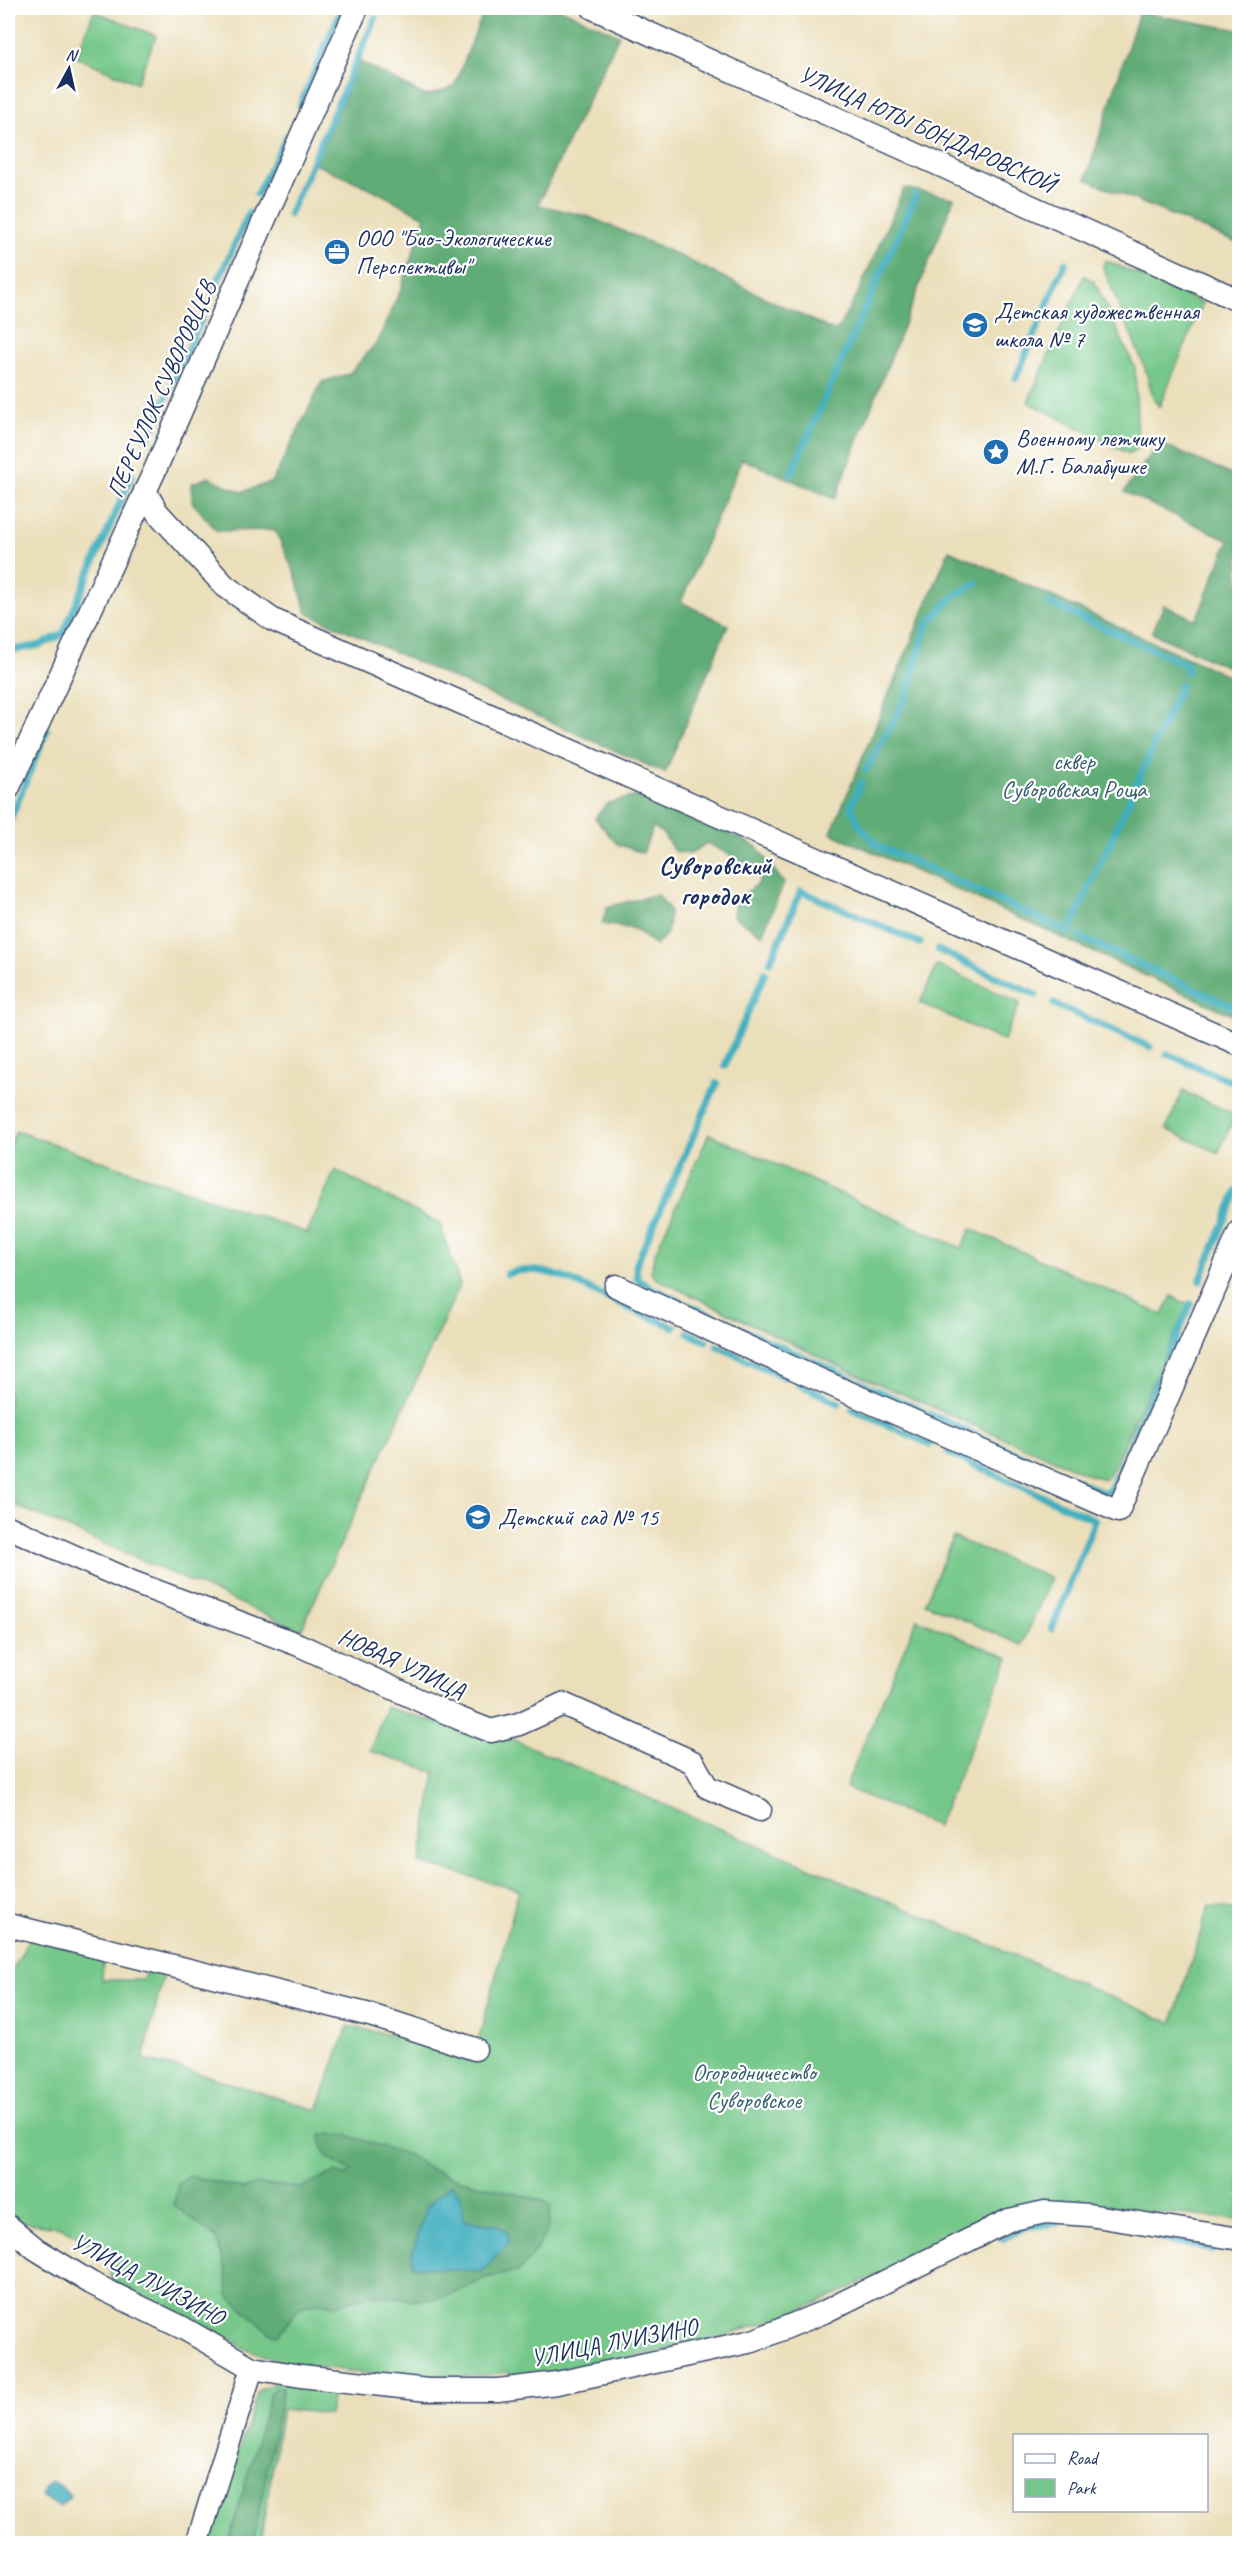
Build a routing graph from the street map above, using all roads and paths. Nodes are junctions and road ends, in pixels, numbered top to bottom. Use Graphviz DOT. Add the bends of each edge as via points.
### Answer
graph roads {
  1 [pos="357,8"];
  2 [pos="593,8"];
  3 [pos="1239,301"];
  4 [pos="145,491"];
  5 [pos="8,789"];
  6 [pos="1239,1046"];
  7 [pos="1239,1231"];
  8 [pos="616,1286"];
  9 [pos="8,1527"];
  10 [pos="760,1810"];
  11 [pos="8,1925"];
  12 [pos="475,2049"];
  13 [pos="8,2226"];
  14 [pos="1239,2239"];
  15 [pos="252,2368"];
  16 [pos="197,2544"];
  1 -- 4 [label="street, ПЕРЕУЛОК СУВОРОВЦЕВ"];
  2 -- 3 [label="street, УЛИЦА ЮТЫ БОНДАРОВСКОЙ"];
  4 -- 5 [label="street, ПЕРЕУЛОК СУВОРОВЦЕВ"];
  4 -- 6 [label="street" via="156,512 225,586 273,620"];
  7 -- 8 [label="street" via="1118,1511"];
  9 -- 10 [label="street, НОВАЯ УЛИЦА" via="132,1582 299,1646 491,1731 519,1724 563,1704 693,1762 706,1787"];
  11 -- 12 [label="street" via="370,2015"];
  13 -- 15 [label="street, УЛИЦА ЛУИЗИНО" via="36,2249 91,2283 183,2328"];
  14 -- 15 [label="street, УЛИЦА ЛУИЗИНО" via="1089,2214 1045,2212 1009,2220 827,2310 753,2341 557,2384 498,2390 428,2390"];
  15 -- 16 [label="street"];
}
